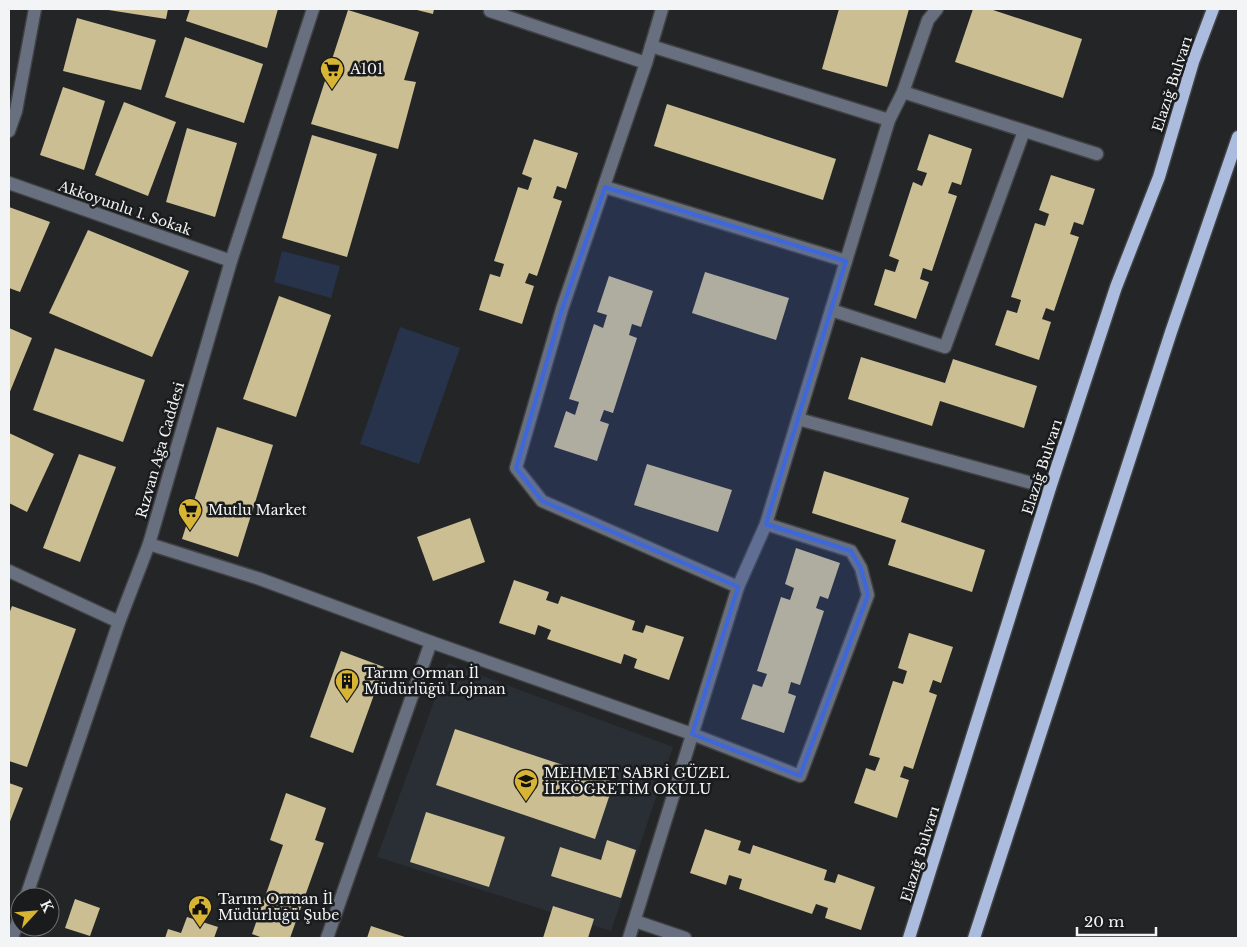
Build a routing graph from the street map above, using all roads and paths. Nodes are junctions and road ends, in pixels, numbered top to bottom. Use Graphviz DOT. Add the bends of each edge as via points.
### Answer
graph roads {
  1 [pos="35,9"];
  2 [pos="313,9"];
  3 [pos="662,9"];
  4 [pos="937,9"];
  5 [pos="1213,9"];
  6 [pos="490,11"];
  7 [pos="651,46"];
  8 [pos="646,63"];
  9 [pos="903,92"];
  10 [pos="889,120"];
  11 [pos="1024,130"];
  12 [pos="9,131"];
  13 [pos="1238,137"];
  14 [pos="1097,154"];
  15 [pos="9,183"];
  16 [pos="605,187"];
  17 [pos="231,261"];
  18 [pos="846,261"];
  19 [pos="832,310"];
  20 [pos="798,419"];
  21 [pos="1050,488"];
  22 [pos="766,524"];
  23 [pos="148,544"];
  24 [pos="9,571"];
  25 [pos="738,587"];
  26 [pos="119,622"];
  27 [pos="431,642"];
  28 [pos="692,734"];
  29 [pos="29,887"];
  30 [pos="634,921"];
  31 [pos="327,938"];
  32 [pos="629,938"];
  33 [pos="686,938"];
  34 [pos="909,938"];
  35 [pos="974,938"];
  1 -- 12 [label="street" via="16,111"];
  2 -- 17 [label="street, Rızvan Ağa Caddesi"];
  3 -- 7 [label="street"];
  4 -- 9 [label="street" via="928,20"];
  5 -- 21 [label="main road, Elazığ Bulvarı" via="1193,62 1159,177 1116,287"];
  6 -- 8 [label="street"];
  7 -- 8 [label="street"];
  7 -- 10 [label="street"];
  8 -- 16 [label="street"];
  9 -- 10 [label="street"];
  9 -- 11 [label="street"];
  10 -- 18 [label="street"];
  11 -- 14 [label="street"];
  11 -- 19 [label="street" via="945,347"];
  13 -- 35 [label="main road"];
  15 -- 17 [label="street, Akkoyunlu 1. Sokak"];
  16 -- 18 [label="street"];
  16 -- 25 [label="street" via="562,309 516,468 542,501"];
  17 -- 23 [label="street, Rızvan Ağa Caddesi"];
  18 -- 19 [label="street"];
  19 -- 20 [label="street"];
  20 -- 21 [label="street"];
  20 -- 22 [label="street"];
  21 -- 34 [label="main road, Elazığ Bulvarı"];
  22 -- 25 [label="street"];
  22 -- 28 [label="street" via="851,551 861,568 868,595 800,776"];
  23 -- 26 [label="street, Rızvan Ağa Caddesi"];
  23 -- 27 [label="street" via="260,579"];
  24 -- 26 [label="street"];
  25 -- 28 [label="street"];
  26 -- 29 [label="street, Rızvan Ağa Caddesi"];
  27 -- 28 [label="street"];
  27 -- 31 [label="street"];
  28 -- 30 [label="street"];
  30 -- 32 [label="street"];
  30 -- 33 [label="street"];
}
